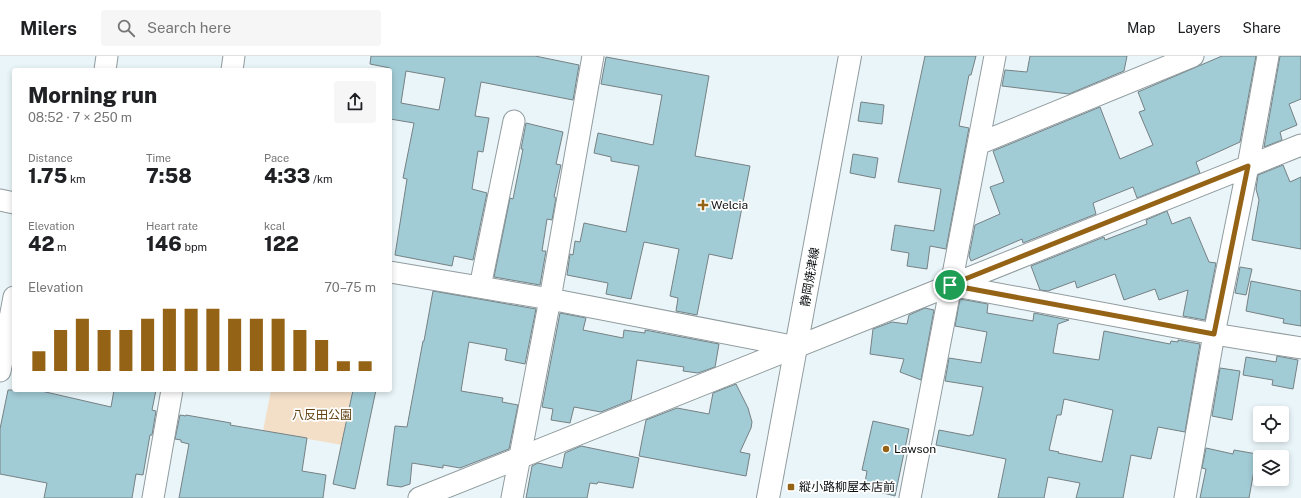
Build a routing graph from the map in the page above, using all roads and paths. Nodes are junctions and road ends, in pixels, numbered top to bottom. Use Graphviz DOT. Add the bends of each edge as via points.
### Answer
graph roads {
  1 [pos="107,56"];
  2 [pos="234,56"];
  3 [pos="593,56"];
  4 [pos="850,56"];
  5 [pos="995,56"];
  6 [pos="1193,56"];
  7 [pos="1268,56"];
  8 [pos="105,68"];
  9 [pos="232,68"];
  10 [pos="514,121"];
  11 [pos="978,144"];
  12 [pos="1301,145"];
  13 [pos="1248,166"];
  14 [pos="0,200"];
  15 [pos="12,203"];
  16 [pos="392,272"];
  17 [pos="950,285"];
  18 [pos="480,287"];
  19 [pos="550,299"];
  20 [pos="12,308"];
  21 [pos="1214,334"];
  22 [pos="797,347"];
  23 [pos="1301,348"];
  24 [pos="0,371"];
  25 [pos="172,392"];
  26 [pos="519,458"];
  27 [pos="153,498"];
  28 [pos="419,498"];
  29 [pos="512,498"];
  30 [pos="768,498"];
  31 [pos="910,498"];
  32 [pos="1185,498"];
  1 -- 8 [label="street"];
  2 -- 9 [label="street"];
  3 -- 19 [label="street"];
  4 -- 22 [label="main road, 静岡焼津線"];
  5 -- 11 [label="street"];
  6 -- 11 [label="street"];
  7 -- 13 [label="street"];
  10 -- 18 [label="street"];
  11 -- 17 [label="street"];
  12 -- 13 [label="street"];
  13 -- 17 [label="street"];
  13 -- 21 [label="street"];
  14 -- 15 [label="street"];
  16 -- 18 [label="street"];
  17 -- 21 [label="street"];
  17 -- 22 [label="street"];
  17 -- 31 [label="street"];
  18 -- 19 [label="street"];
  19 -- 22 [label="street"];
  19 -- 26 [label="street"];
  20 -- 24 [label="street"];
  21 -- 23 [label="street"];
  21 -- 32 [label="street"];
  22 -- 26 [label="street"];
  22 -- 30 [label="main road, 静岡焼津線"];
  25 -- 27 [label="street"];
  26 -- 28 [label="street"];
  26 -- 29 [label="street"];
}
